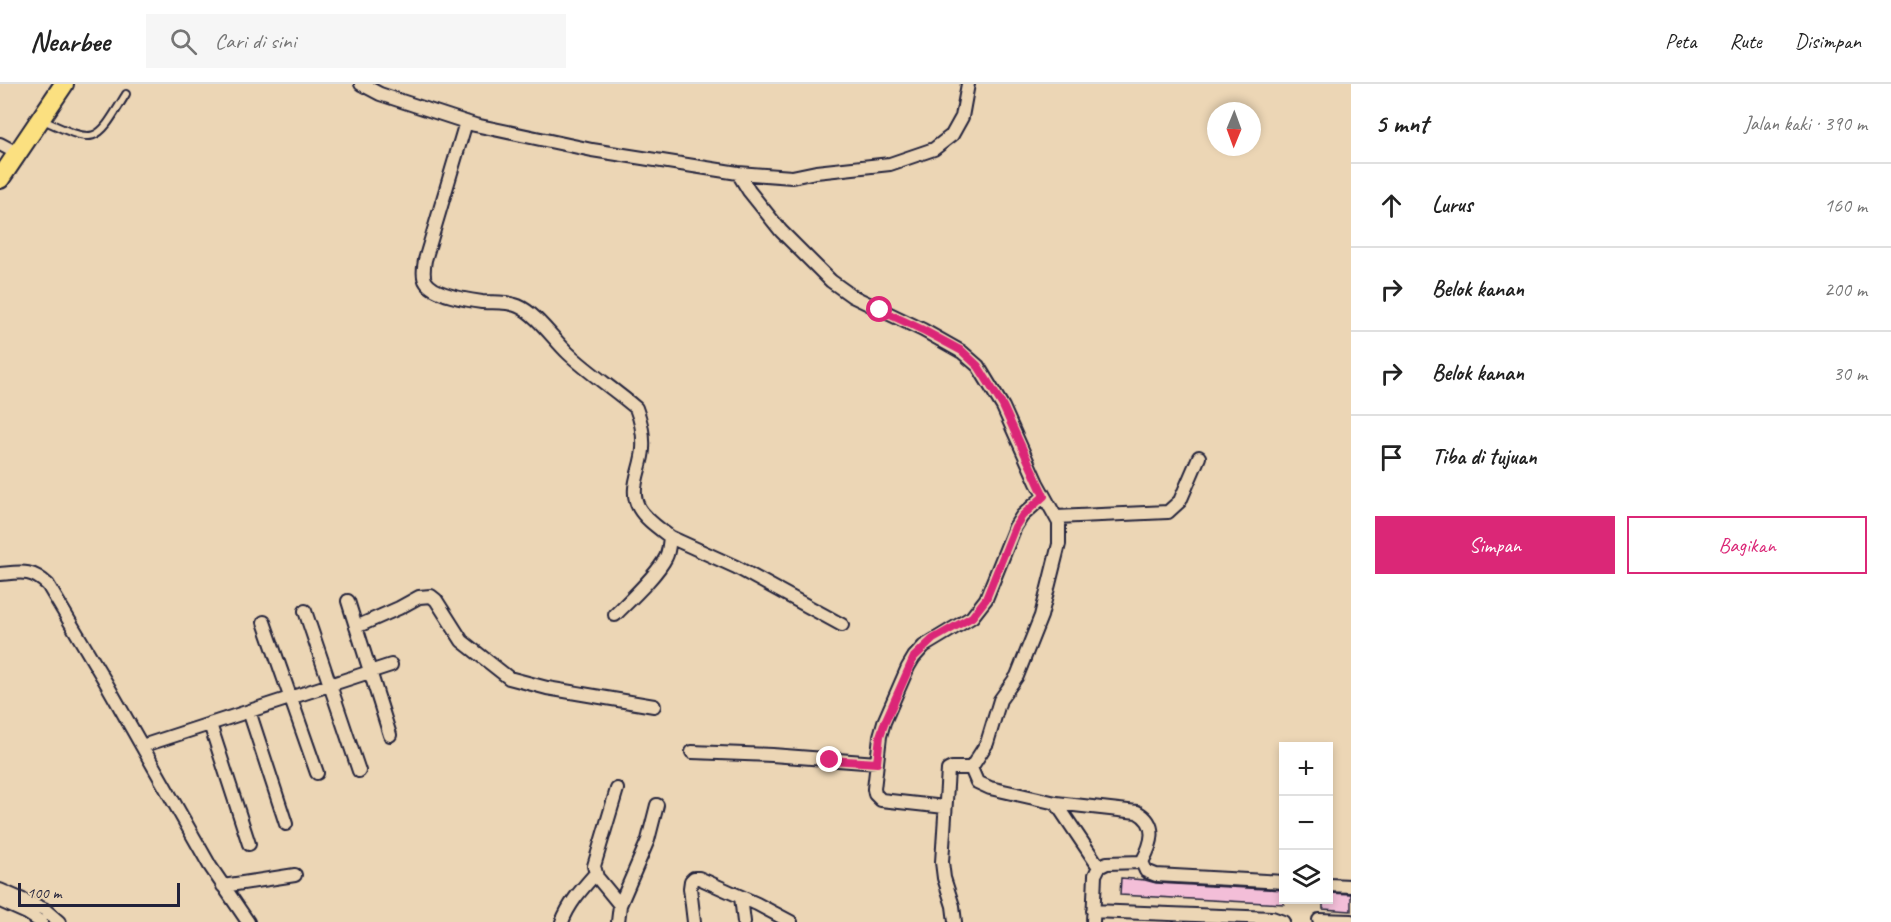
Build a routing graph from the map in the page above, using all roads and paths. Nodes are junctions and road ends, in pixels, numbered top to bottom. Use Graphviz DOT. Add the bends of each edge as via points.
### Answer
graph roads {
  1 [pos="64,84"];
  2 [pos="361,84"];
  3 [pos="968,84"];
  4 [pos="126,94"];
  5 [pos="40,118"];
  6 [pos="466,122"];
  7 [pos="0,144"];
  8 [pos="17,153"];
  9 [pos="738,173"];
  10 [pos="0,179"];
  11 [pos="1199,457"];
  12 [pos="1044,496"];
  13 [pos="1056,517"];
  14 [pos="670,537"];
  15 [pos="0,574"];
  16 [pos="348,601"];
  17 [pos="305,610"];
  18 [pos="615,615"];
  19 [pos="264,622"];
  20 [pos="843,625"];
  21 [pos="356,627"];
  22 [pos="390,665"];
  23 [pos="369,672"];
  24 [pos="330,685"];
  25 [pos="290,698"];
  26 [pos="654,706"];
  27 [pos="249,711"];
  28 [pos="210,724"];
  29 [pos="390,735"];
  30 [pos="142,746"];
  31 [pos="693,752"];
  32 [pos="877,763"];
  33 [pos="970,768"];
  34 [pos="359,771"];
  35 [pos="317,773"];
  36 [pos="617,789"];
  37 [pos="1056,803"];
  38 [pos="657,805"];
  39 [pos="945,807"];
  40 [pos="286,824"];
  41 [pos="249,844"];
  42 [pos="1142,862"];
  43 [pos="1099,867"];
  44 [pos="596,873"];
  45 [pos="295,876"];
  46 [pos="1279,882"];
  47 [pos="1333,885"];
  48 [pos="223,886"];
  49 [pos="1351,886"];
  50 [pos="0,890"];
  51 [pos="741,897"];
  52 [pos="0,901"];
  53 [pos="620,905"];
  54 [pos="1093,916"];
  55 [pos="1150,917"];
  56 [pos="1319,920"];
  57 [pos="1343,921"];
  58 [pos="41,922"];
  59 [pos="59,922"];
  60 [pos="248,922"];
  61 [pos="562,922"];
  62 [pos="618,922"];
  63 [pos="694,922"];
  64 [pos="744,922"];
  65 [pos="791,922"];
  66 [pos="955,922"];
  67 [pos="1283,922"];
  1 -- 5 [label="main road"];
  2 -- 6 [label="street"];
  3 -- 9 [label="street" via="962,117 952,135 934,149 890,164 792,177"];
  4 -- 5 [label="lane" via="106,128 96,135 75,135"];
  5 -- 8 [label="main road"];
  6 -- 9 [label="street" via="592,150"];
  6 -- 14 [label="street" via="425,260 426,282 458,297 517,305 636,408 643,449 634,495 639,509"];
  7 -- 8 [label="street"];
  8 -- 10 [label="main road"];
  9 -- 12 [label="street" via="781,231 831,281 852,296 962,351 978,366 1003,406"];
  11 -- 13 [label="street" via="1180,501 1168,512"];
  12 -- 13 [label="street"];
  12 -- 32 [label="street" via="1015,527 986,599 972,617 933,639 914,657 880,736"];
  13 -- 33 [label="street" via="1059,544 1041,616 1017,676 1000,700 987,743"];
  14 -- 18 [label="street" via="666,557"];
  14 -- 20 [label="street" via="736,567"];
  15 -- 30 [label="street" via="34,574 48,585"];
  16 -- 21 [label="street"];
  17 -- 24 [label="street"];
  19 -- 25 [label="street"];
  21 -- 23 [label="street"];
  21 -- 26 [label="street" via="419,597 431,596 462,641 509,678"];
  22 -- 23 [label="street"];
  23 -- 24 [label="street"];
  23 -- 29 [label="street"];
  24 -- 25 [label="street"];
  24 -- 34 [label="street"];
  25 -- 27 [label="street"];
  25 -- 35 [label="street"];
  27 -- 28 [label="street"];
  27 -- 40 [label="street"];
  28 -- 30 [label="street"];
  28 -- 41 [label="street"];
  30 -- 48 [label="street"];
  31 -- 32 [label="street"];
  32 -- 39 [label="street" via="877,798"];
  33 -- 37 [label="street" via="977,782 990,788"];
  33 -- 39 [label="street" via="948,770"];
  36 -- 44 [label="street" via="594,866"];
  37 -- 42 [label="street" via="1144,816 1151,824 1151,837"];
  37 -- 43 [label="street"];
  38 -- 53 [label="street" via="648,840"];
  39 -- 66 [label="street" via="942,862"];
  42 -- 43 [label="street" via="1107,863"];
  42 -- 46 [label="street" via="1146,871 1156,875"];
  43 -- 54 [label="street" via="1095,874"];
  44 -- 53 [label="street"];
  44 -- 61 [label="street" via="574,898"];
  45 -- 48 [label="street"];
  47 -- 49 [label="street"];
  48 -- 60 [label="street"];
  50 -- 59 [label="street" via="44,909"];
  51 -- 63 [label="street" via="694,878 690,888"];
  51 -- 64 [label="street"];
  51 -- 65 [label="street"];
  52 -- 58 [label="street"];
  53 -- 62 [label="street"];
  54 -- 55 [label="street"];
  55 -- 67 [label="street" via="1272,918"];
  56 -- 57 [label="street"];
}
